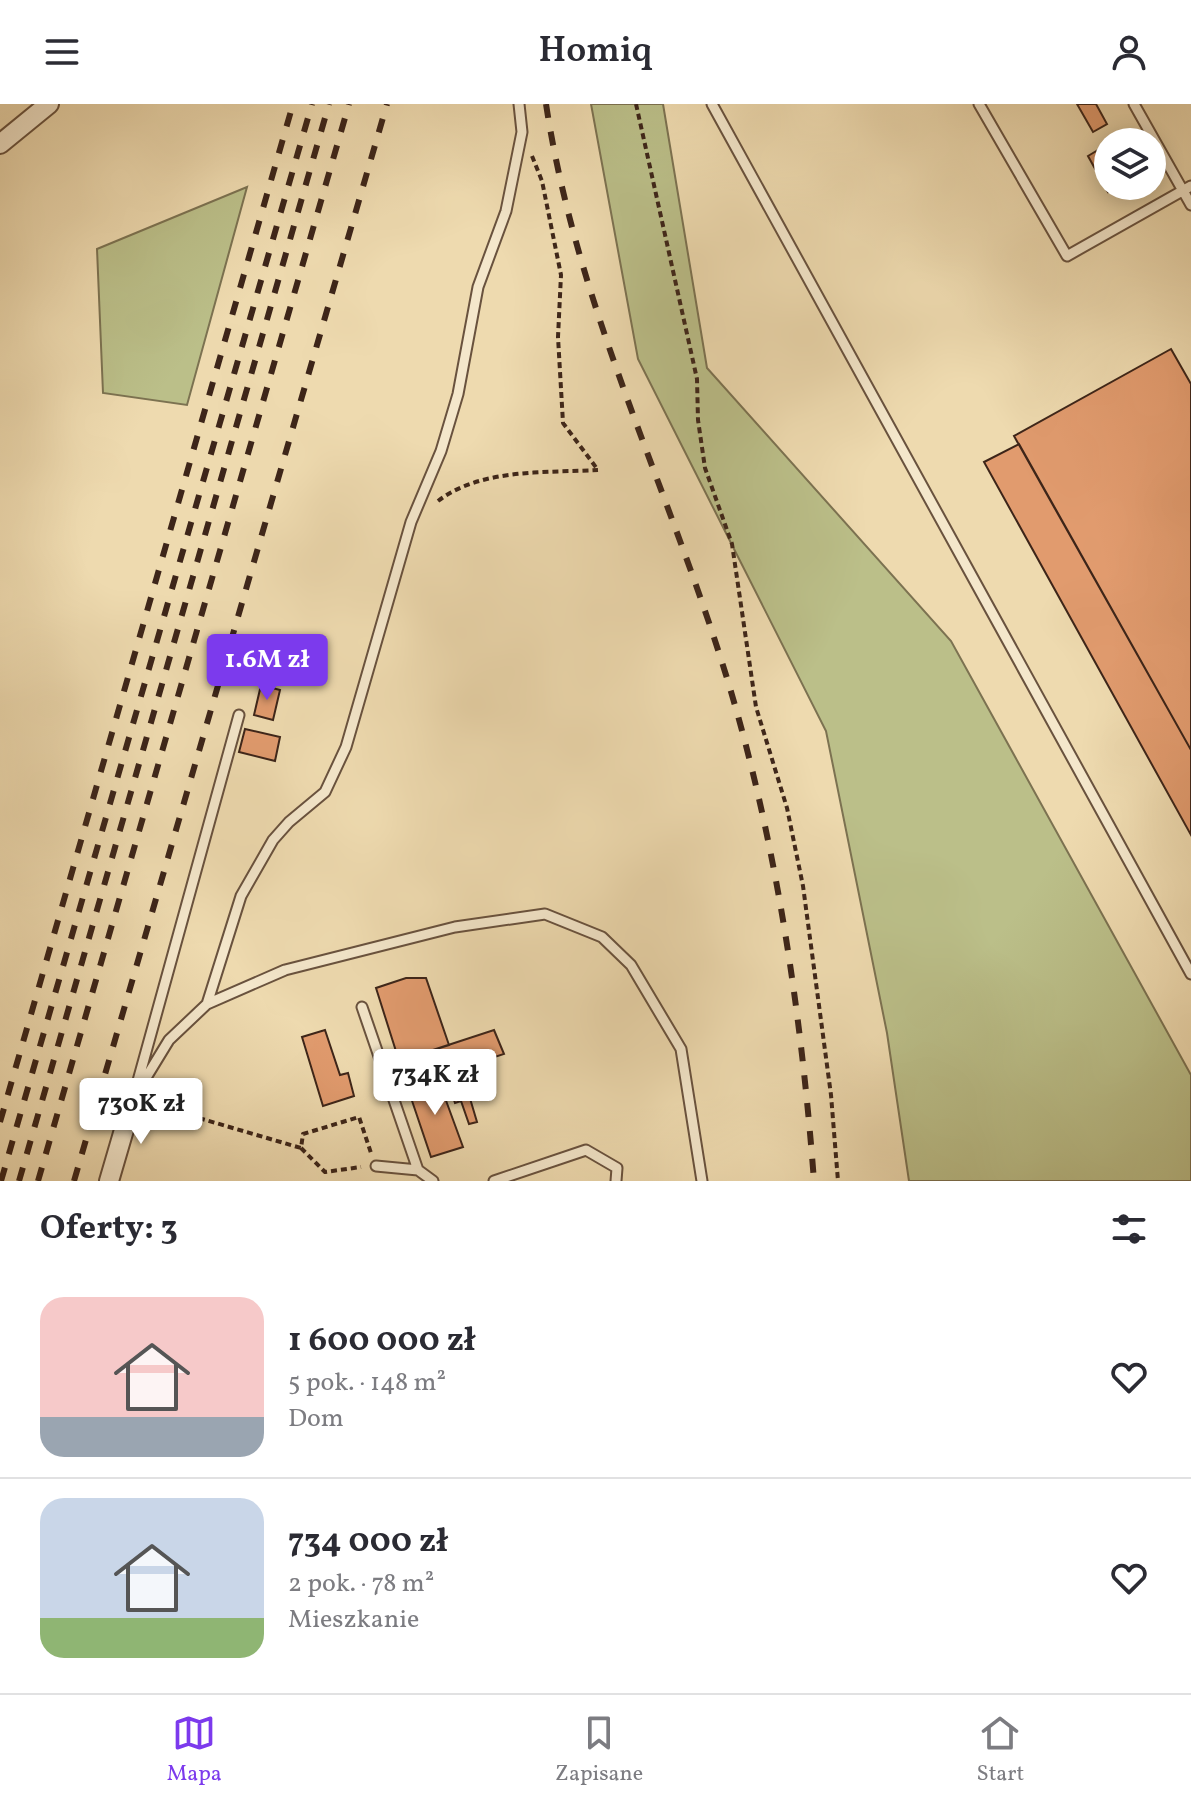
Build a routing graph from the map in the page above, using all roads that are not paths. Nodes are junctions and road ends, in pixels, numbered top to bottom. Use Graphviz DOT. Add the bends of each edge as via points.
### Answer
graph roads {
  1 [pos="49,104"];
  2 [pos="519,104"];
  3 [pos="712,104"];
  4 [pos="979,104"];
  5 [pos="1134,104"];
  6 [pos="0,144"];
  7 [pos="1187,189"];
  8 [pos="1191,205"];
  9 [pos="239,715"];
  10 [pos="1191,974"];
  11 [pos="207,1004"];
  12 [pos="362,1007"];
  13 [pos="133,1099"];
  14 [pos="376,1166"];
  15 [pos="418,1170"];
  16 [pos="109,1181"];
  17 [pos="433,1181"];
  18 [pos="494,1181"];
  19 [pos="616,1181"];
  20 [pos="702,1181"];
  1 -- 6 [label="street"];
  2 -- 11 [label="lane" via="522,132 506,211 478,287 454,408 411,522 346,747 325,792 273,840 241,896"];
  3 -- 10 [label="lane"];
  4 -- 7 [label="lane" via="1067,256"];
  5 -- 7 [label="lane"];
  7 -- 8 [label="lane"];
  9 -- 13 [label="lane"];
  11 -- 13 [label="lane" via="169,1040"];
  11 -- 20 [label="lane" via="285,970 455,927 545,914 602,937 631,965 674,1037 681,1049"];
  12 -- 15 [label="lane"];
  13 -- 16 [label="street"];
  14 -- 15 [label="lane"];
  15 -- 17 [label="lane"];
  18 -- 19 [label="lane" via="586,1150 617,1168"];
}
